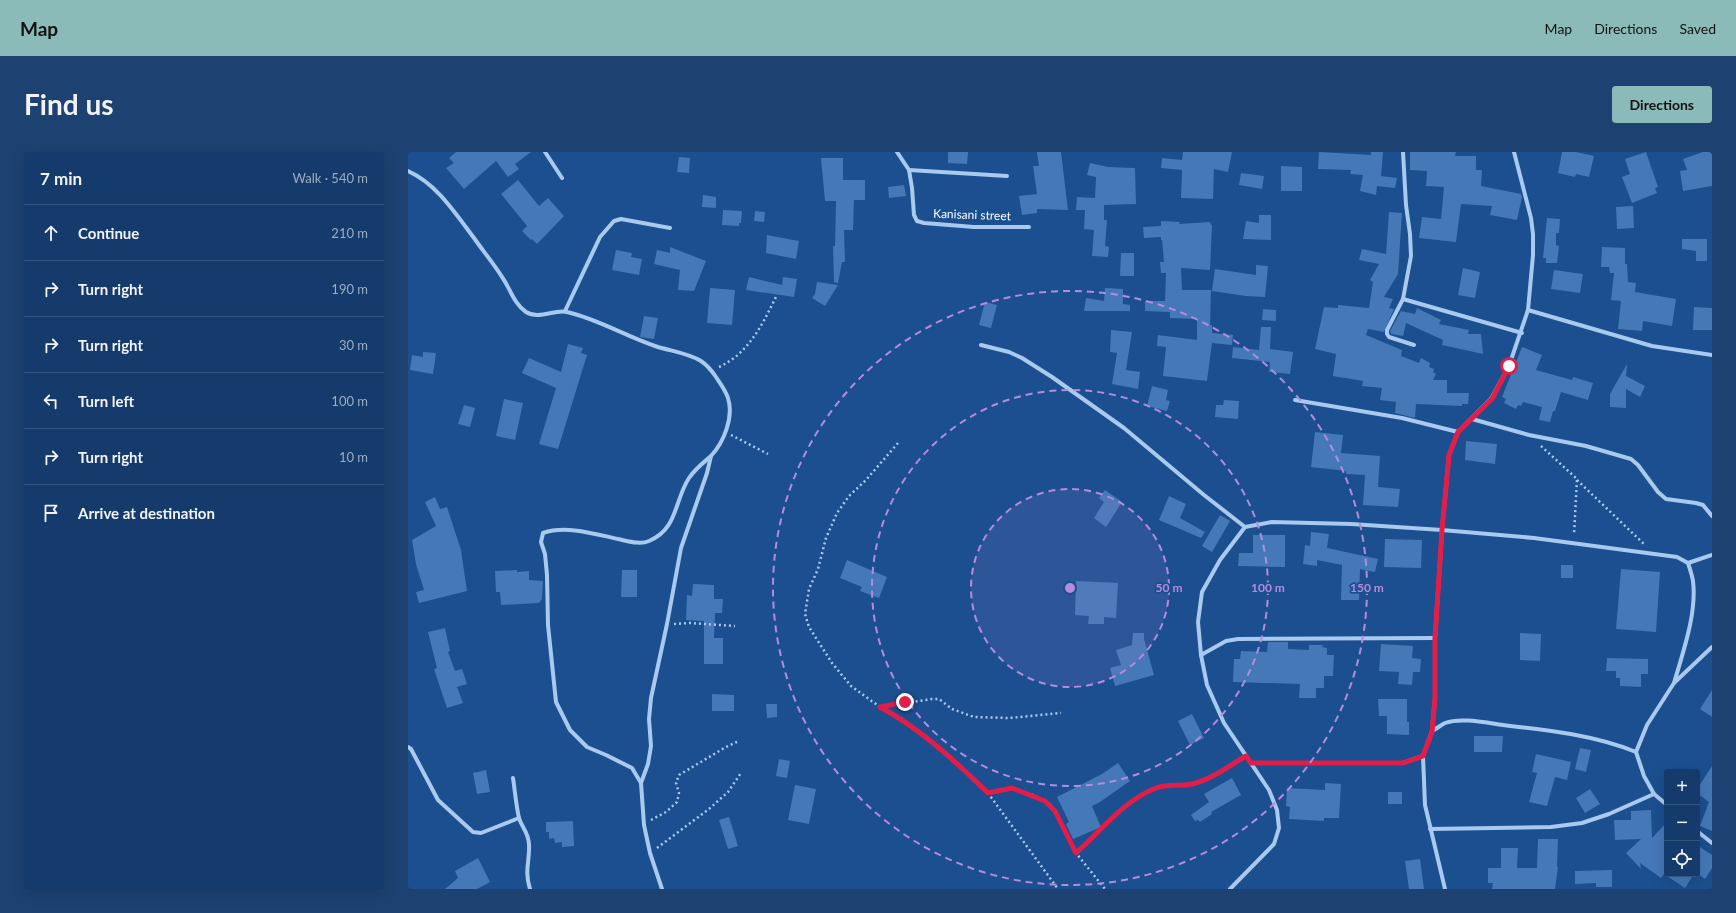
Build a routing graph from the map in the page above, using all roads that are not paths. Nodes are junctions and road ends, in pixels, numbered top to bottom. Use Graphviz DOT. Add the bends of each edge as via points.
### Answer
graph roads {
  1 [pos="545,152"];
  2 [pos="897,152"];
  3 [pos="1403,152"];
  4 [pos="1514,152"];
  5 [pos="908,170"];
  6 [pos="408,171"];
  7 [pos="1007,176"];
  8 [pos="562,178"];
  9 [pos="1029,227"];
  10 [pos="670,228"];
  11 [pos="1403,299"];
  12 [pos="1528,310"];
  13 [pos="565,311"];
  14 [pos="1522,333"];
  15 [pos="981,345"];
  16 [pos="1414,345"];
  17 [pos="1712,356"];
  18 [pos="1295,400"];
  19 [pos="1472,419"];
  20 [pos="1458,432"];
  21 [pos="711,455"];
  22 [pos="1712,516"];
  23 [pos="1245,527"];
  24 [pos="1442,530"];
  25 [pos="1712,555"];
  26 [pos="1688,563"];
  27 [pos="1435,638"];
  28 [pos="1712,647"];
  29 [pos="1201,655"];
  30 [pos="1674,683"];
  31 [pos="1432,732"];
  32 [pos="408,747"];
  33 [pos="1636,752"];
  34 [pos="1423,756"];
  35 [pos="1251,763"];
  36 [pos="513,778"];
  37 [pos="641,783"];
  38 [pos="1654,794"];
  39 [pos="1664,802"];
  40 [pos="519,818"];
  41 [pos="1430,829"];
  42 [pos="1700,833"];
  43 [pos="1712,843"];
  44 [pos="530,889"];
  45 [pos="662,889"];
  46 [pos="1230,889"];
  47 [pos="1445,889"];
  1 -- 8 [label="street"];
  2 -- 5 [label="street, Kanisani street"];
  3 -- 11 [label="street" via="1411,256"];
  4 -- 12 [label="street" via="1533,234 1534,255"];
  5 -- 7 [label="street"];
  5 -- 9 [label="street, Kanisani street" via="917,221 974,227"];
  6 -- 13 [label="street" via="436,190 453,210 502,277 516,302 526,311 532,314"];
  10 -- 13 [label="street" via="621,219 614,221 600,237"];
  11 -- 14 [label="street"];
  11 -- 16 [label="street" via="1387,334 1389,337"];
  12 -- 14 [label="street"];
  12 -- 17 [label="street" via="1652,346"];
  13 -- 21 [label="street" via="654,346 701,361 711,370 728,397 730,412 726,432"];
  14 -- 19 [label="street" via="1492,399"];
  15 -- 23 [label="street" via="1022,358 1052,378 1124,428"];
  18 -- 20 [label="street" via="1402,418"];
  19 -- 20 [label="street"];
  19 -- 22 [label="street" via="1630,459 1666,499 1702,505"];
  20 -- 24 [label="street" via="1449,455"];
  21 -- 37 [label="street" via="681,548 668,624 651,698 651,746"];
  21 -- 37 [label="street" via="688,479 669,528 648,542 638,543 566,530 543,533 541,542 547,575 548,626 556,702 570,730 587,748 632,768"];
  23 -- 24 [label="street" via="1272,522"];
  23 -- 29 [label="street" via="1220,560 1202,592 1198,622"];
  24 -- 26 [label="street" via="1573,543 1677,557"];
  24 -- 27 [label="street"];
  25 -- 26 [label="street"];
  26 -- 30 [label="street" via="1694,592 1688,634"];
  27 -- 29 [label="street" via="1238,639 1226,641"];
  27 -- 31 [label="street"];
  28 -- 30 [label="street"];
  29 -- 35 [label="street" via="1207,685 1224,723"];
  30 -- 33 [label="street" via="1647,725"];
  31 -- 33 [label="street" via="1445,723 1480,722 1581,736"];
  31 -- 34 [label="street"];
  32 -- 40 [label="street" via="438,800 473,832 481,833"];
  33 -- 38 [label="street" via="1644,776"];
  34 -- 35 [label="street" via="1403,763"];
  34 -- 41 [label="street"];
  35 -- 46 [label="street" via="1269,790 1277,810 1279,828 1274,844"];
  36 -- 40 [label="street"];
  37 -- 45 [label="street" via="644,825 650,854"];
  38 -- 39 [label="street"];
  38 -- 41 [label="street" via="1582,823 1551,827"];
  40 -- 44 [label="street" via="527,832 529,849 526,879"];
  41 -- 47 [label="street"];
  42 -- 43 [label="street"];
}
